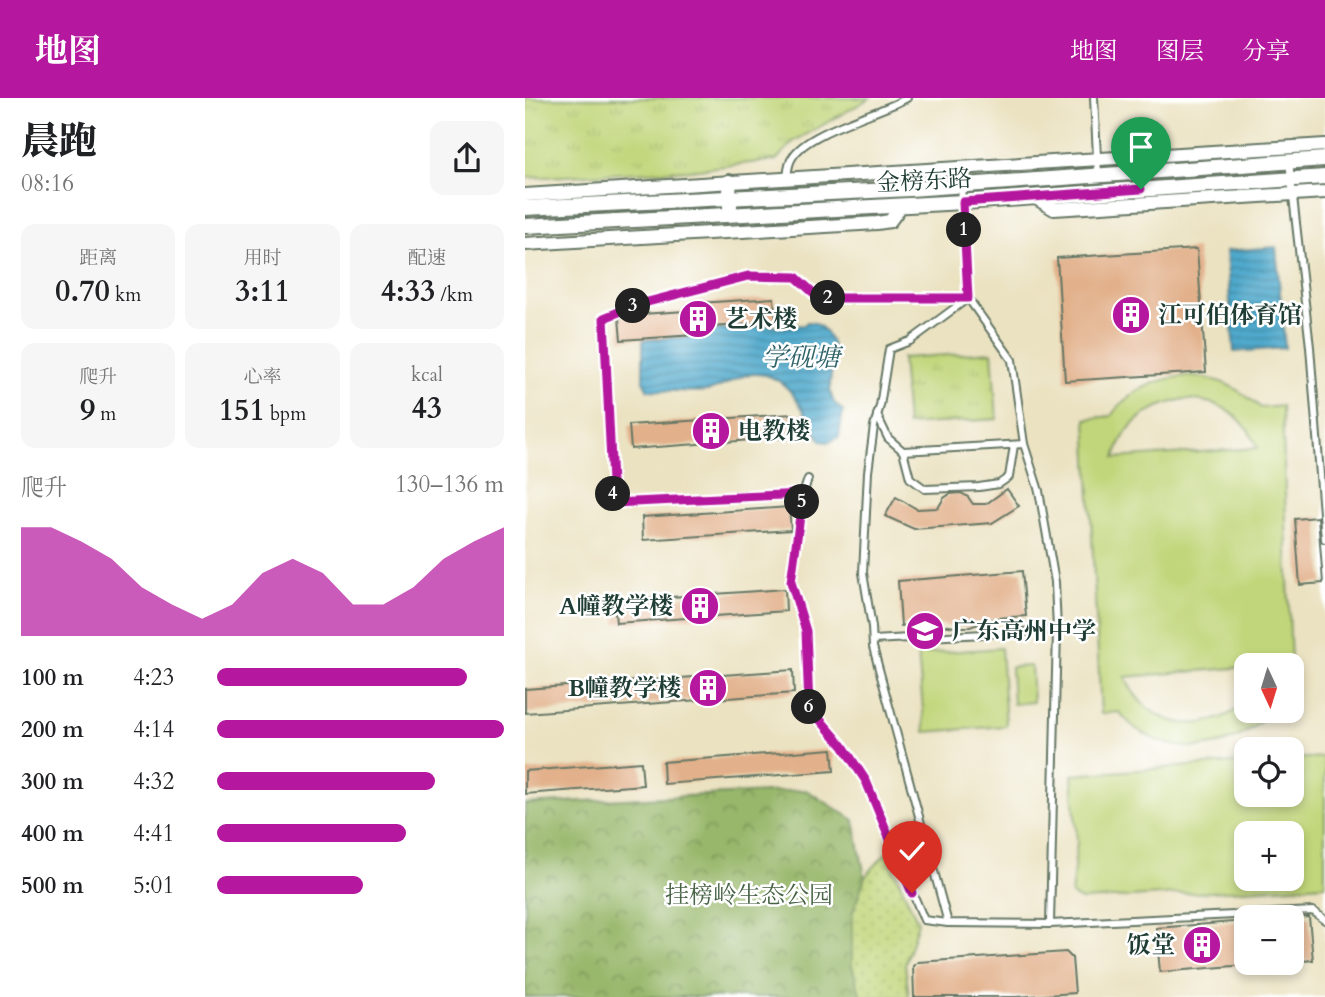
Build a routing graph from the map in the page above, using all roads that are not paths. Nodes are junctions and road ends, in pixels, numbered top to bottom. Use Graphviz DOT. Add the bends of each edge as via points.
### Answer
graph roads {
  1 [pos="907,98"];
  2 [pos="1094,98"];
  3 [pos="1325,145"];
  4 [pos="1281,157"];
  5 [pos="1098,159"];
  6 [pos="1325,159"];
  7 [pos="1139,172"];
  8 [pos="1098,175"];
  9 [pos="1325,177"];
  10 [pos="787,178"];
  11 [pos="729,183"];
  12 [pos="961,185"];
  13 [pos="1292,186"];
  14 [pos="1141,189"];
  15 [pos="1325,192"];
  16 [pos="525,195"];
  17 [pos="1034,197"];
  18 [pos="730,198"];
  19 [pos="963,202"];
  20 [pos="901,206"];
  21 [pos="525,208"];
  22 [pos="730,216"];
  23 [pos="525,226"];
  24 [pos="525,244"];
  25 [pos="968,298"];
  26 [pos="877,415"];
  27 [pos="1024,444"];
  28 [pos="1014,445"];
  29 [pos="903,451"];
  30 [pos="809,479"];
  31 [pos="803,494"];
  32 [pos="1325,538"];
  33 [pos="1057,630"];
  34 [pos="873,640"];
  35 [pos="1325,920"];
  36 [pos="948,923"];
  37 [pos="1050,924"];
  1 -- 10 [label="lane" via="806,144 793,155"];
  2 -- 5 [label="lane"];
  3 -- 4 [label="street"];
  4 -- 5 [label="street"];
  4 -- 6 [label="street, 金榜东路"];
  4 -- 7 [label="street, 金榜东路"];
  4 -- 13 [label="lane"];
  5 -- 8 [label="lane"];
  5 -- 10 [label="street"];
  7 -- 8 [label="street, 金榜东路"];
  7 -- 14 [label="street"];
  8 -- 12 [label="street, 金榜东路"];
  9 -- 13 [label="street, 金榜东路"];
  10 -- 11 [label="street"];
  11 -- 16 [label="street"];
  11 -- 18 [label="street"];
  12 -- 18 [label="street, 金榜东路"];
  12 -- 19 [label="lane"];
  13 -- 14 [label="street, 金榜东路"];
  13 -- 15 [label="street"];
  13 -- 17 [label="street" via="1054,209"];
  13 -- 32 [label="lane"];
  14 -- 17 [label="street, 金榜东路"];
  17 -- 19 [label="street, 金榜东路"];
  18 -- 21 [label="street, 金榜东路"];
  18 -- 22 [label="street"];
  19 -- 20 [label="street, 金榜东路"];
  19 -- 25 [label="lane"];
  20 -- 22 [label="street, 金榜东路"];
  20 -- 24 [label="street" via="890,221 877,223"];
  22 -- 23 [label="street, 金榜东路"];
  25 -- 26 [label="lane" via="910,341 889,349"];
  25 -- 27 [label="lane" via="1012,360"];
  25 -- 31 [label="lane" via="819,298 796,277 748,276 636,305 604,318 613,503"];
  26 -- 29 [label="lane" via="888,438"];
  26 -- 34 [label="lane" via="868,472 863,573"];
  27 -- 28 [label="lane"];
  27 -- 33 [label="lane" via="1039,491 1055,582"];
  28 -- 29 [label="lane"];
  28 -- 29 [label="lane" via="1009,477 979,487 925,489 910,478"];
  30 -- 31 [label="lane"];
  31 -- 36 [label="lane" via="791,582 806,631 809,707 866,781 924,919"];
  33 -- 34 [label="lane"];
  33 -- 37 [label="lane"];
  34 -- 36 [label="lane"];
  35 -- 37 [label="lane" via="1313,911"];
  36 -- 37 [label="lane"];
}
